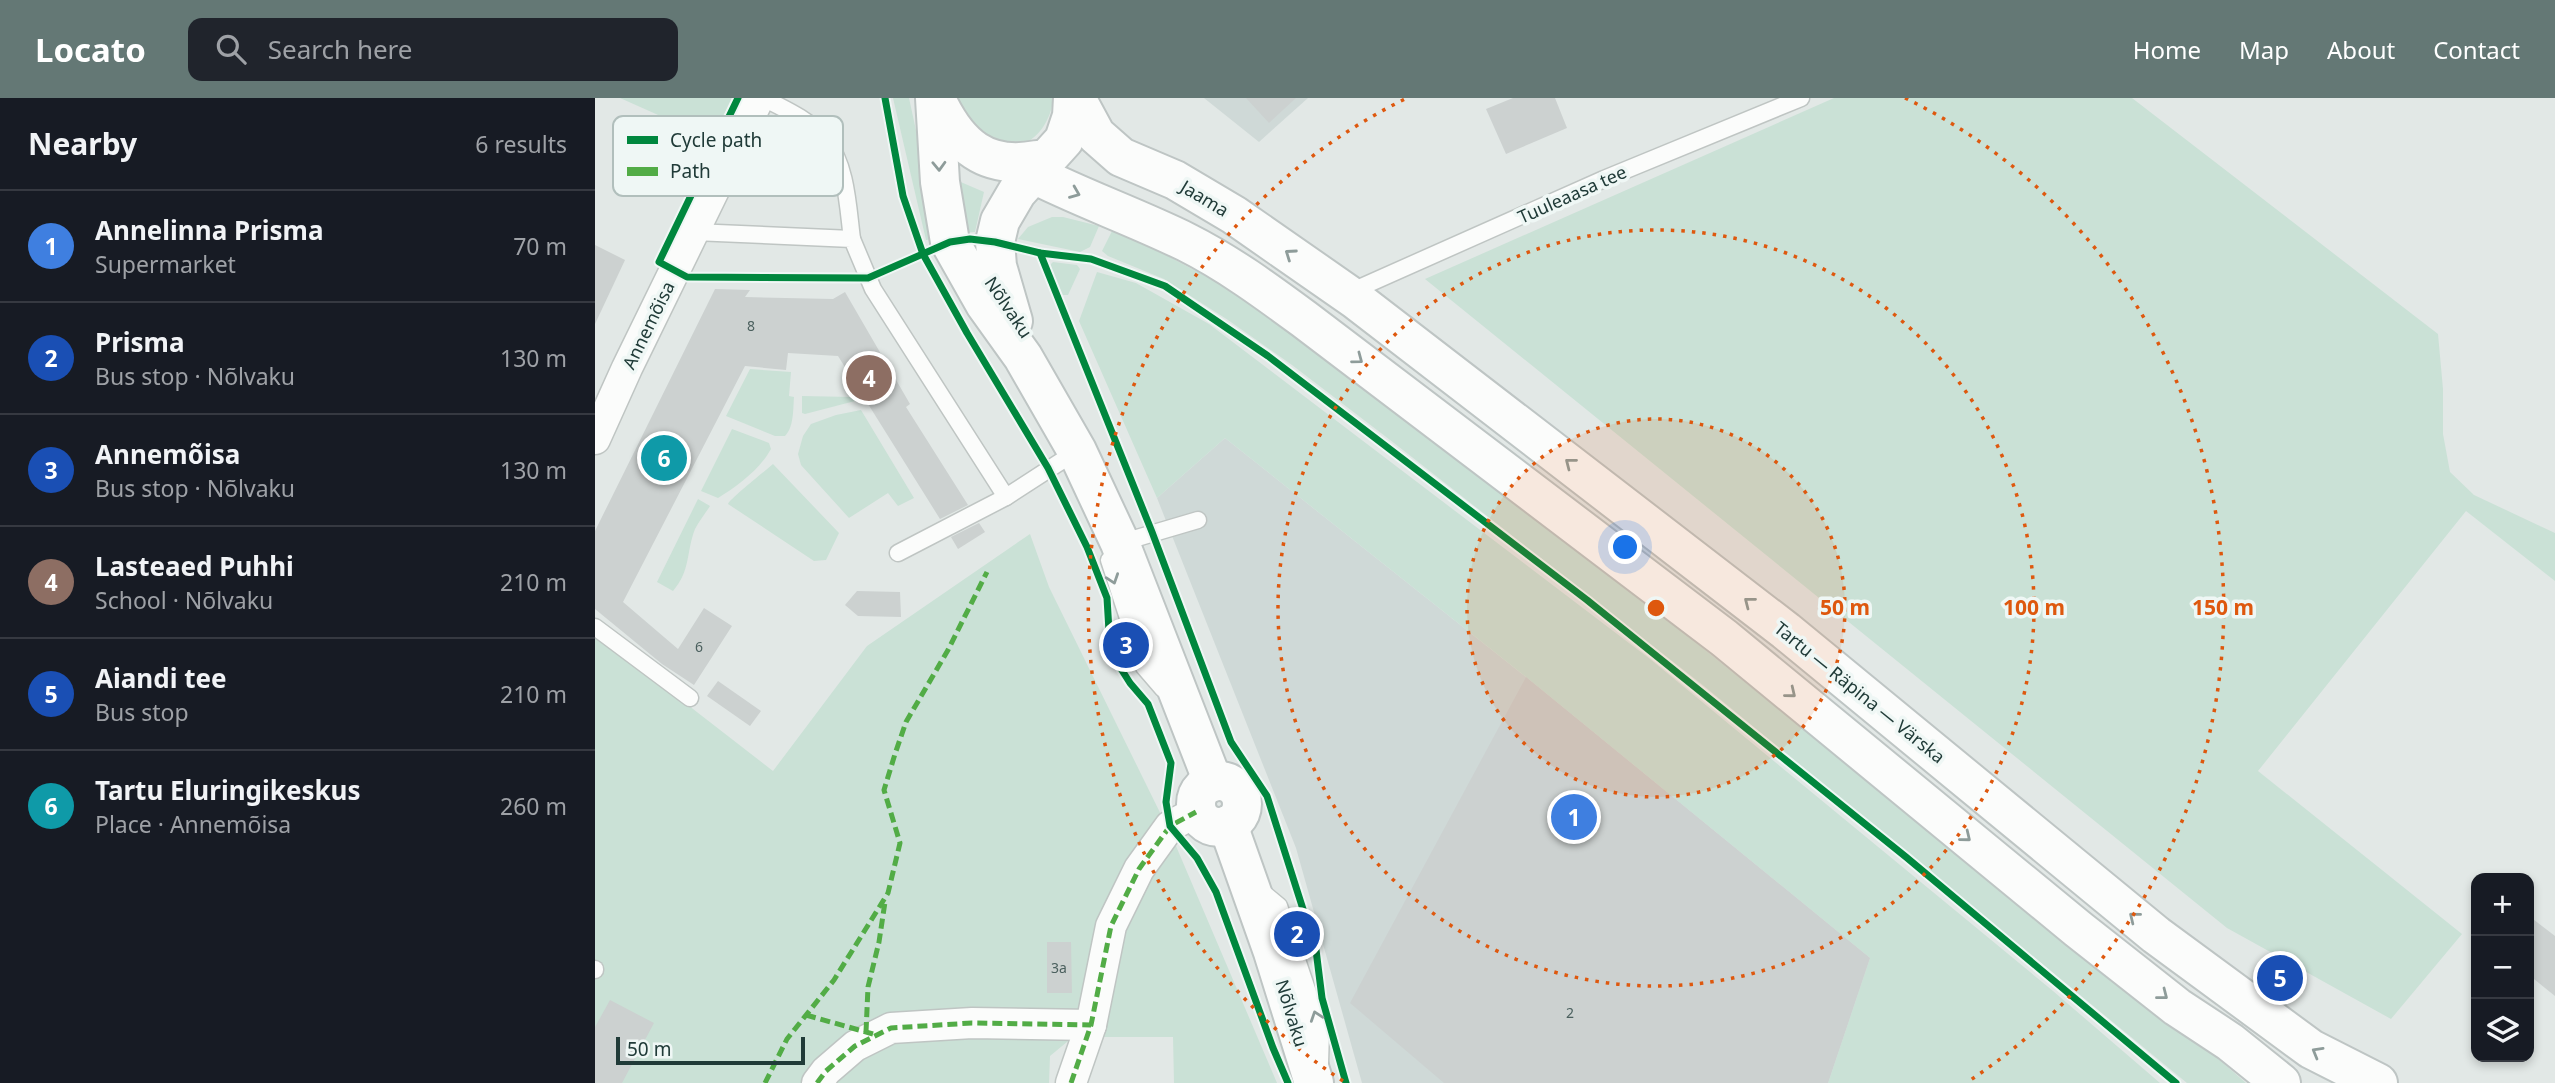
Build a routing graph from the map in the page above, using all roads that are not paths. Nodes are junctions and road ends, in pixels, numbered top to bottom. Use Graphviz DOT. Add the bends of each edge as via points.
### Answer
graph roads {
  1 [pos="761,98"];
  2 [pos="935,98"];
  3 [pos="1074,98"];
  4 [pos="1801,98"];
  5 [pos="752,116"];
  6 [pos="795,116"];
  7 [pos="1032,163"];
  8 [pos="843,189"];
  9 [pos="712,196"];
  10 [pos="694,232"];
  11 [pos="852,239"];
  12 [pos="1346,293"];
  13 [pos="1023,356"];
  14 [pos="595,439"];
  15 [pos="1077,451"];
  16 [pos="1006,497"];
  17 [pos="1198,520"];
  18 [pos="1113,528"];
  19 [pos="898,553"];
  20 [pos="595,627"];
  21 [pos="690,698"];
  22 [pos="1212,806"];
  23 [pos="1249,882"];
  24 [pos="1091,1025"];
  25 [pos="817,1083"];
  26 [pos="1071,1083"];
  27 [pos="1314,1083"];
  28 [pos="1320,1083"];
  29 [pos="2281,1083"];
  30 [pos="2378,1083"];
  1 -- 5 [label="street, Annemõisa"];
  1 -- 6 [label="lane"];
  2 -- 7 [label="main road" via="946,120 975,152 994,160"];
  2 -- 13 [label="main road, Nõlvaku, one-way" via="940,182 950,242 985,304"];
  3 -- 7 [label="main road, Nõlvaku" via="1064,140"];
  12 -- 3 [label="main road, Jaama, one-way" via="1234,215 1175,180 1121,157 1096,135"];
  4 -- 12 [label="lane, Tuuleaasa tee"];
  7 -- 13 [label="main road, Nõlvaku" via="1000,221 995,242 996,266"];
  7 -- 29 [label="main road, one-way" via="1188,243 1304,318 1724,638 2078,929"];
  8 -- 11 [label="lane"];
  9 -- 10 [label="street, Annemõisa"];
  10 -- 11 [label="lane"];
  10 -- 14 [label="street, Annemõisa"];
  11 -- 16 [label="lane" via="873,289"];
  30 -- 12 [label="main road, Tartu — Räpina — Värska, one-way" via="2311,1049 2156,935 1786,631"];
  13 -- 15 [label="main road, Nõlvaku"];
  15 -- 16 [label="lane"];
  15 -- 18 [label="main road, Nõlvaku"];
  16 -- 19 [label="lane"];
  17 -- 18 [label="lane"];
  18 -- 22 [label="main road, Nõlvaku" via="1189,720"];
  20 -- 21 [label="lane"];
  22 -- 23 [label="main road, Nõlvaku"];
  22 -- 24 [label="street" via="1170,826 1139,869 1111,926"];
  23 -- 27 [label="main road, Nõlvaku"];
  28 -- 23 [label="lane, one-way" via="1321,1031 1279,906"];
  24 -- 25 [label="street" via="972,1023 891,1028 855,1046"];
  24 -- 26 [label="street"];
}
